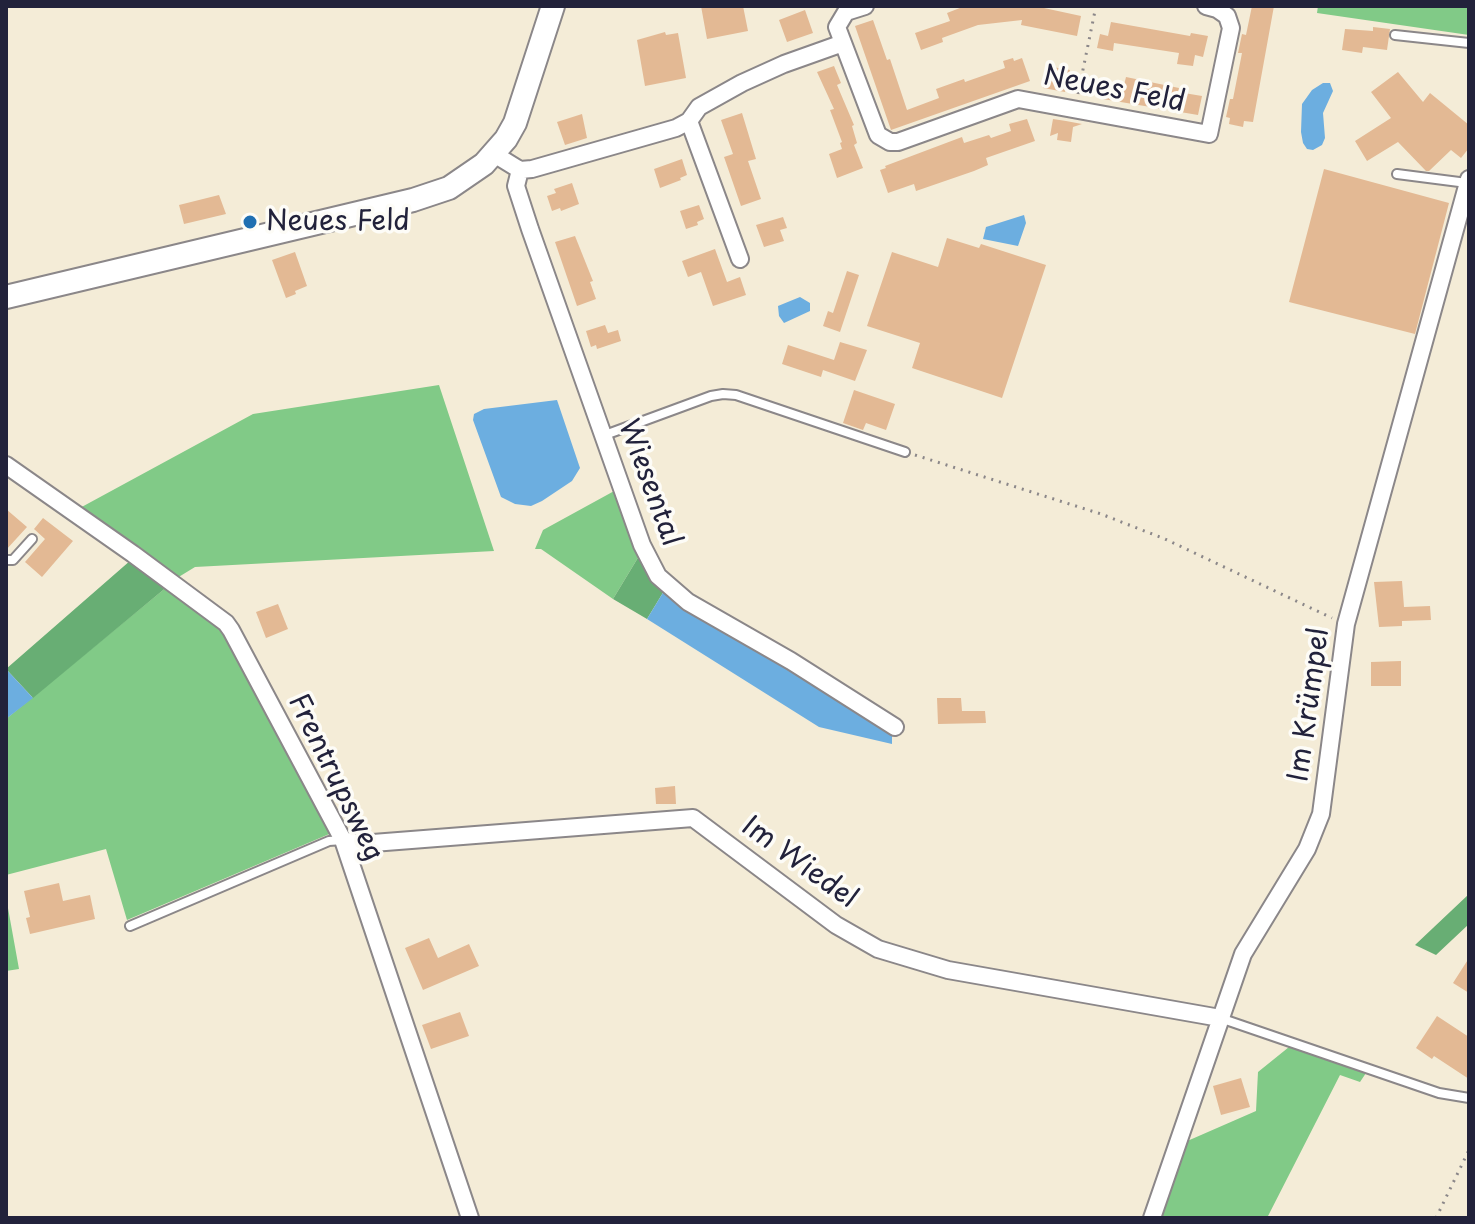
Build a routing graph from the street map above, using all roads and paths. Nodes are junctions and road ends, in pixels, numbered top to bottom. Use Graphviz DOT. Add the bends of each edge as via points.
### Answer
graph roads {
  1 [pos="553,6"];
  2 [pos="865,6"];
  3 [pos="1096,6"];
  4 [pos="1206,6"];
  5 [pos="1395,35"];
  6 [pos="843,43"];
  7 [pos="1469,43"];
  8 [pos="1075,110"];
  9 [pos="689,121"];
  10 [pos="494,154"];
  11 [pos="520,170"];
  12 [pos="1397,174"];
  13 [pos="1468,181"];
  14 [pos="740,259"];
  15 [pos="6,297"];
  16 [pos="605,435"];
  17 [pos="905,452"];
  18 [pos="6,465"];
  19 [pos="32,539"];
  20 [pos="6,560"];
  21 [pos="1346,624"];
  22 [pos="895,727"];
  23 [pos="343,840"];
  24 [pos="130,926"];
  25 [pos="1220,1018"];
  26 [pos="1469,1098"];
  27 [pos="1469,1150"];
  28 [pos="470,1218"];
  29 [pos="1152,1218"];
  30 [pos="1436,1218"];
  1 -- 10 [label="main road" via="523,104"];
  2 -- 6 [label="street" via="846,12 837,27"];
  3 -- 8 [label="path"];
  4 -- 8 [label="street, Neues Feld" via="1227,16 1231,28 1209,134"];
  5 -- 7 [label="lane"];
  6 -- 8 [label="street, Neues Feld" via="878,135 890,142 1018,99"];
  6 -- 9 [label="street" via="742,83 699,107"];
  9 -- 11 [label="street"];
  9 -- 14 [label="street"];
  10 -- 11 [label="street"];
  10 -- 15 [label="main road" via="461,182 428,196"];
  11 -- 16 [label="street, Wiesental" via="516,186"];
  12 -- 13 [label="lane"];
  13 -- 21 [label="street, Im Krümpel"];
  16 -- 17 [label="lane" via="723,394"];
  16 -- 22 [label="street, Wiesental" via="642,545 658,576 688,602"];
  17 -- 21 [label="path" via="1101,514"];
  18 -- 23 [label="street, Frentrupsweg" via="226,623"];
  19 -- 20 [label="lane" via="13,560"];
  21 -- 25 [label="street, Im Krümpel" via="1321,814 1307,849 1243,954"];
  23 -- 24 [label="lane" via="329,841"];
  23 -- 25 [label="street, Im Wiedel" via="360,844 693,818 836,925 878,949 948,970"];
  23 -- 28 [label="street, Frentrupsweg"];
  25 -- 26 [label="lane" via="1439,1093"];
  25 -- 29 [label="street, Im Krümpel"];
  27 -- 30 [label="path"];
}
